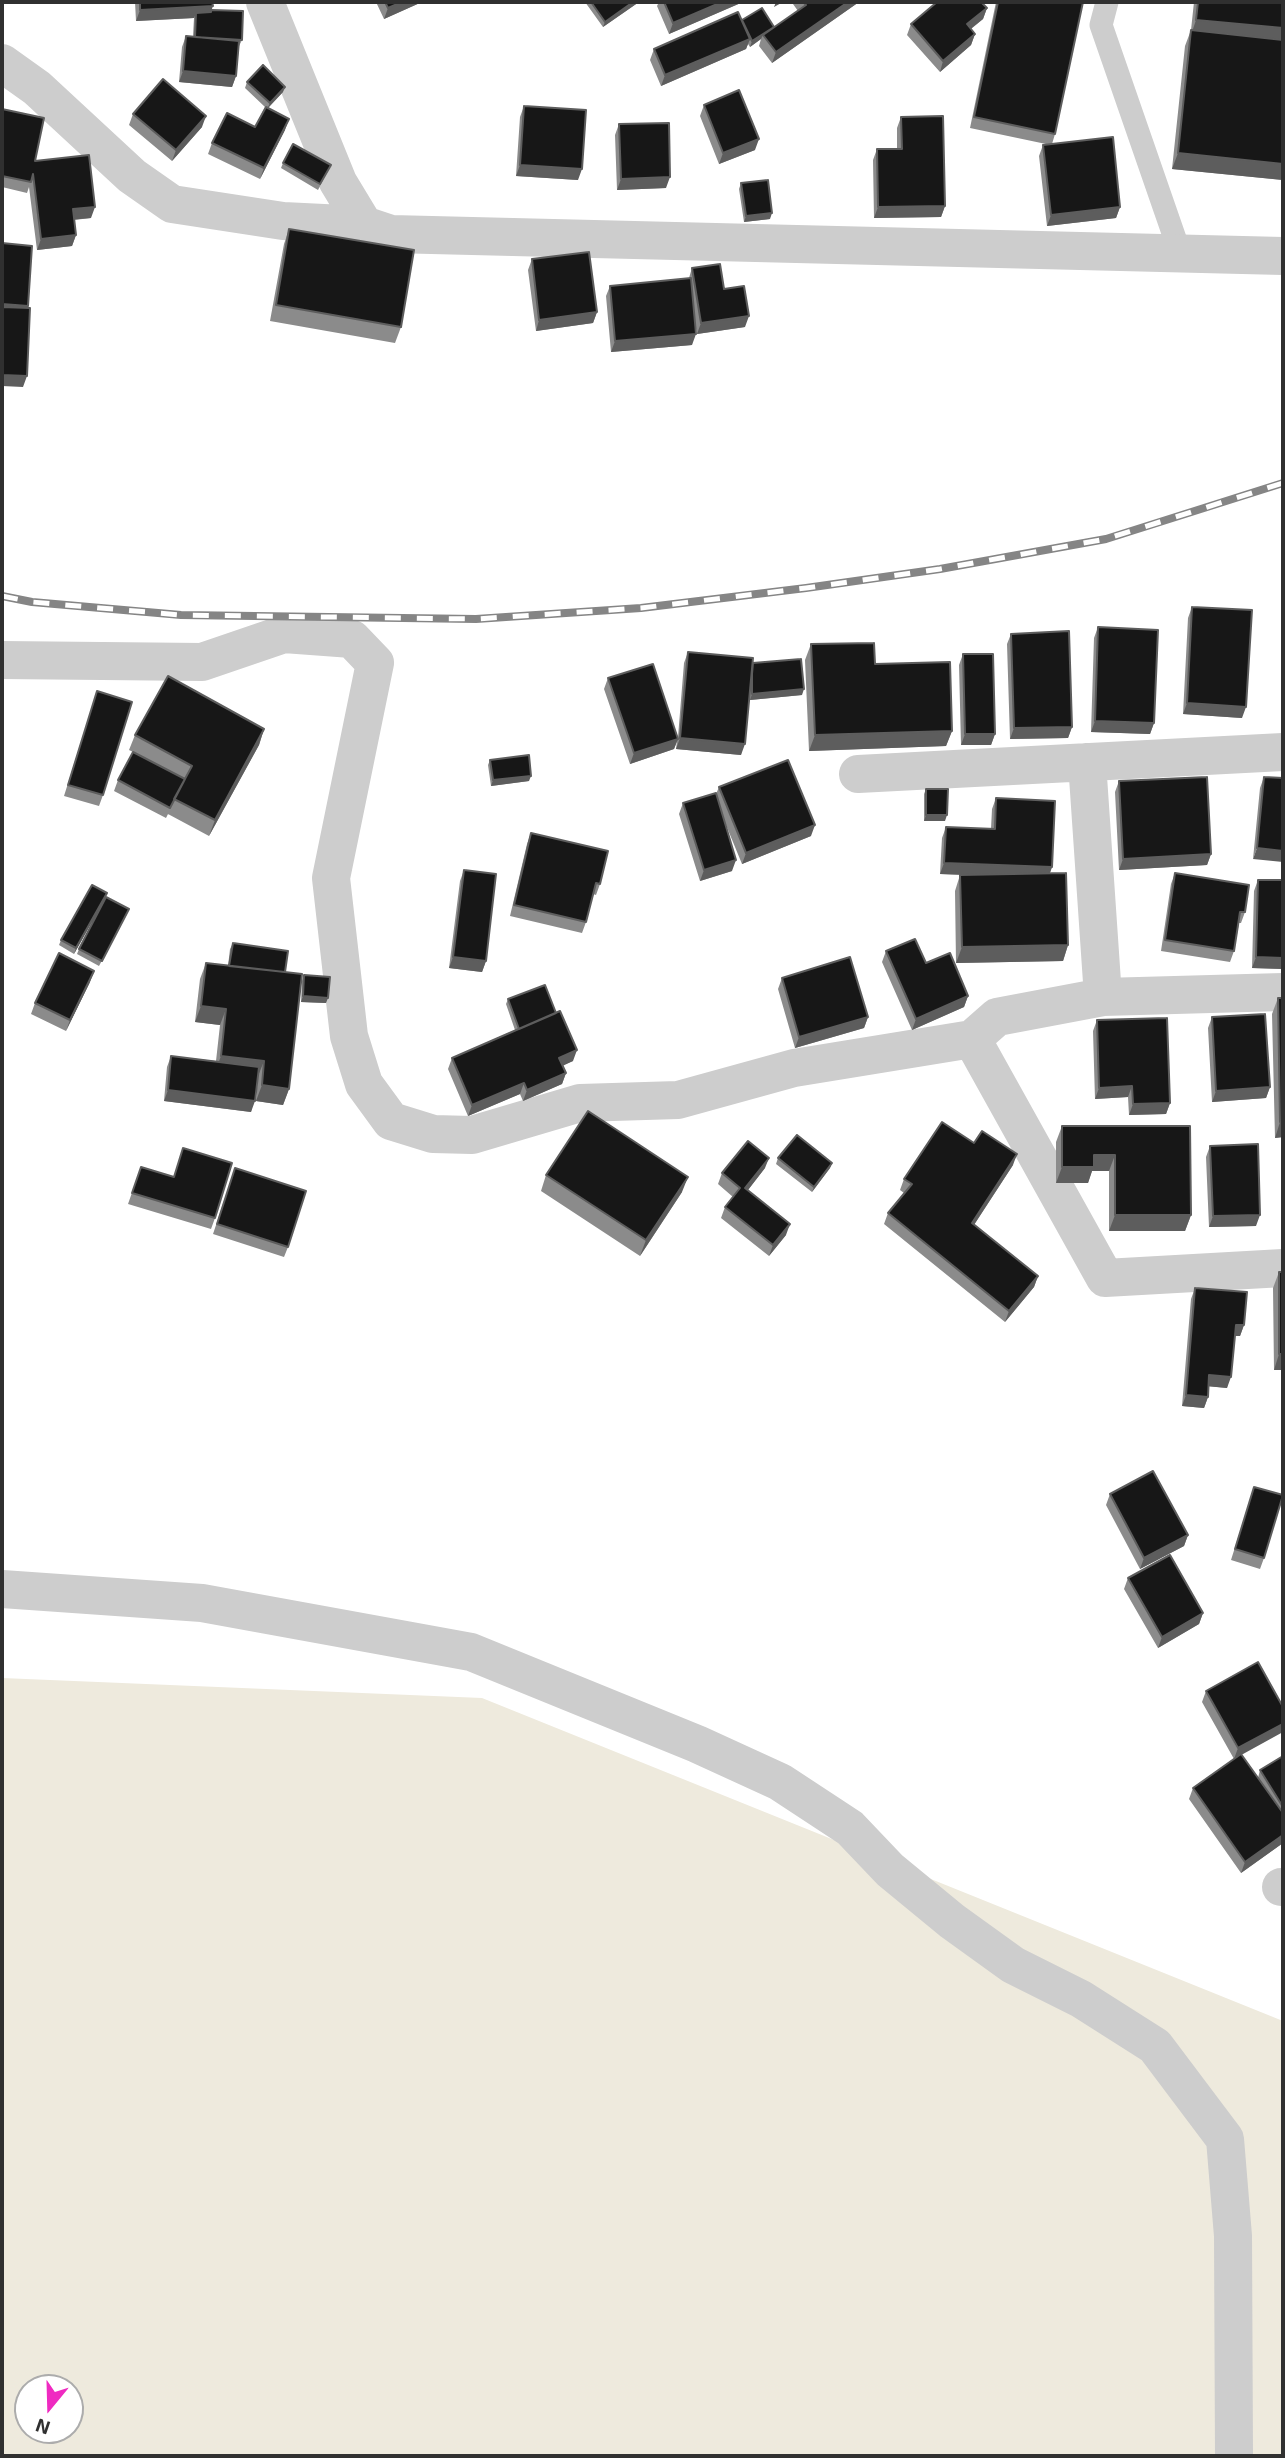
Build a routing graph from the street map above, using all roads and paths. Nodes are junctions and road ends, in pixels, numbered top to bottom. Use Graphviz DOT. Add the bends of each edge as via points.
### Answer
graph roads {
  1 [pos="265,2"];
  2 [pos="1107,2"];
  3 [pos="2,64"];
  4 [pos="364,225"];
  5 [pos="1180,253"];
  6 [pos="1283,256"];
  7 [pos="2,660"];
  8 [pos="1283,752"];
  9 [pos="1087,762"];
  10 [pos="858,774"];
  11 [pos="1283,992"];
  12 [pos="1103,997"];
  13 [pos="972,1039"];
  14 [pos="1283,1268"];
  15 [pos="2,1589"];
  16 [pos="1234,2456"];
  1 -- 4 [label="street" via="338,182"];
  2 -- 5 [label="lane" via="1101,24"];
  3 -- 4 [label="street" via="37,88 132,176 172,204 283,222"];
  4 -- 5 [label="street" via="391,234"];
  5 -- 6 [label="street"];
  7 -- 13 [label="street" via="202,662 284,634 352,639 375,663 331,878 349,1037 364,1084 391,1121 433,1134 472,1135 580,1103 678,1100 794,1068"];
  8 -- 9 [label="street"];
  9 -- 10 [label="street"];
  9 -- 12 [label="street"];
  11 -- 12 [label="street"];
  12 -- 13 [label="street" via="996,1017"];
  13 -- 14 [label="street" via="1105,1278"];
  15 -- 16 [label="street" via="202,1603 471,1652 780,1782 850,1828 890,1870 1013,1965 1081,1999 1155,2046 1225,2139 1233,2236"];
}
